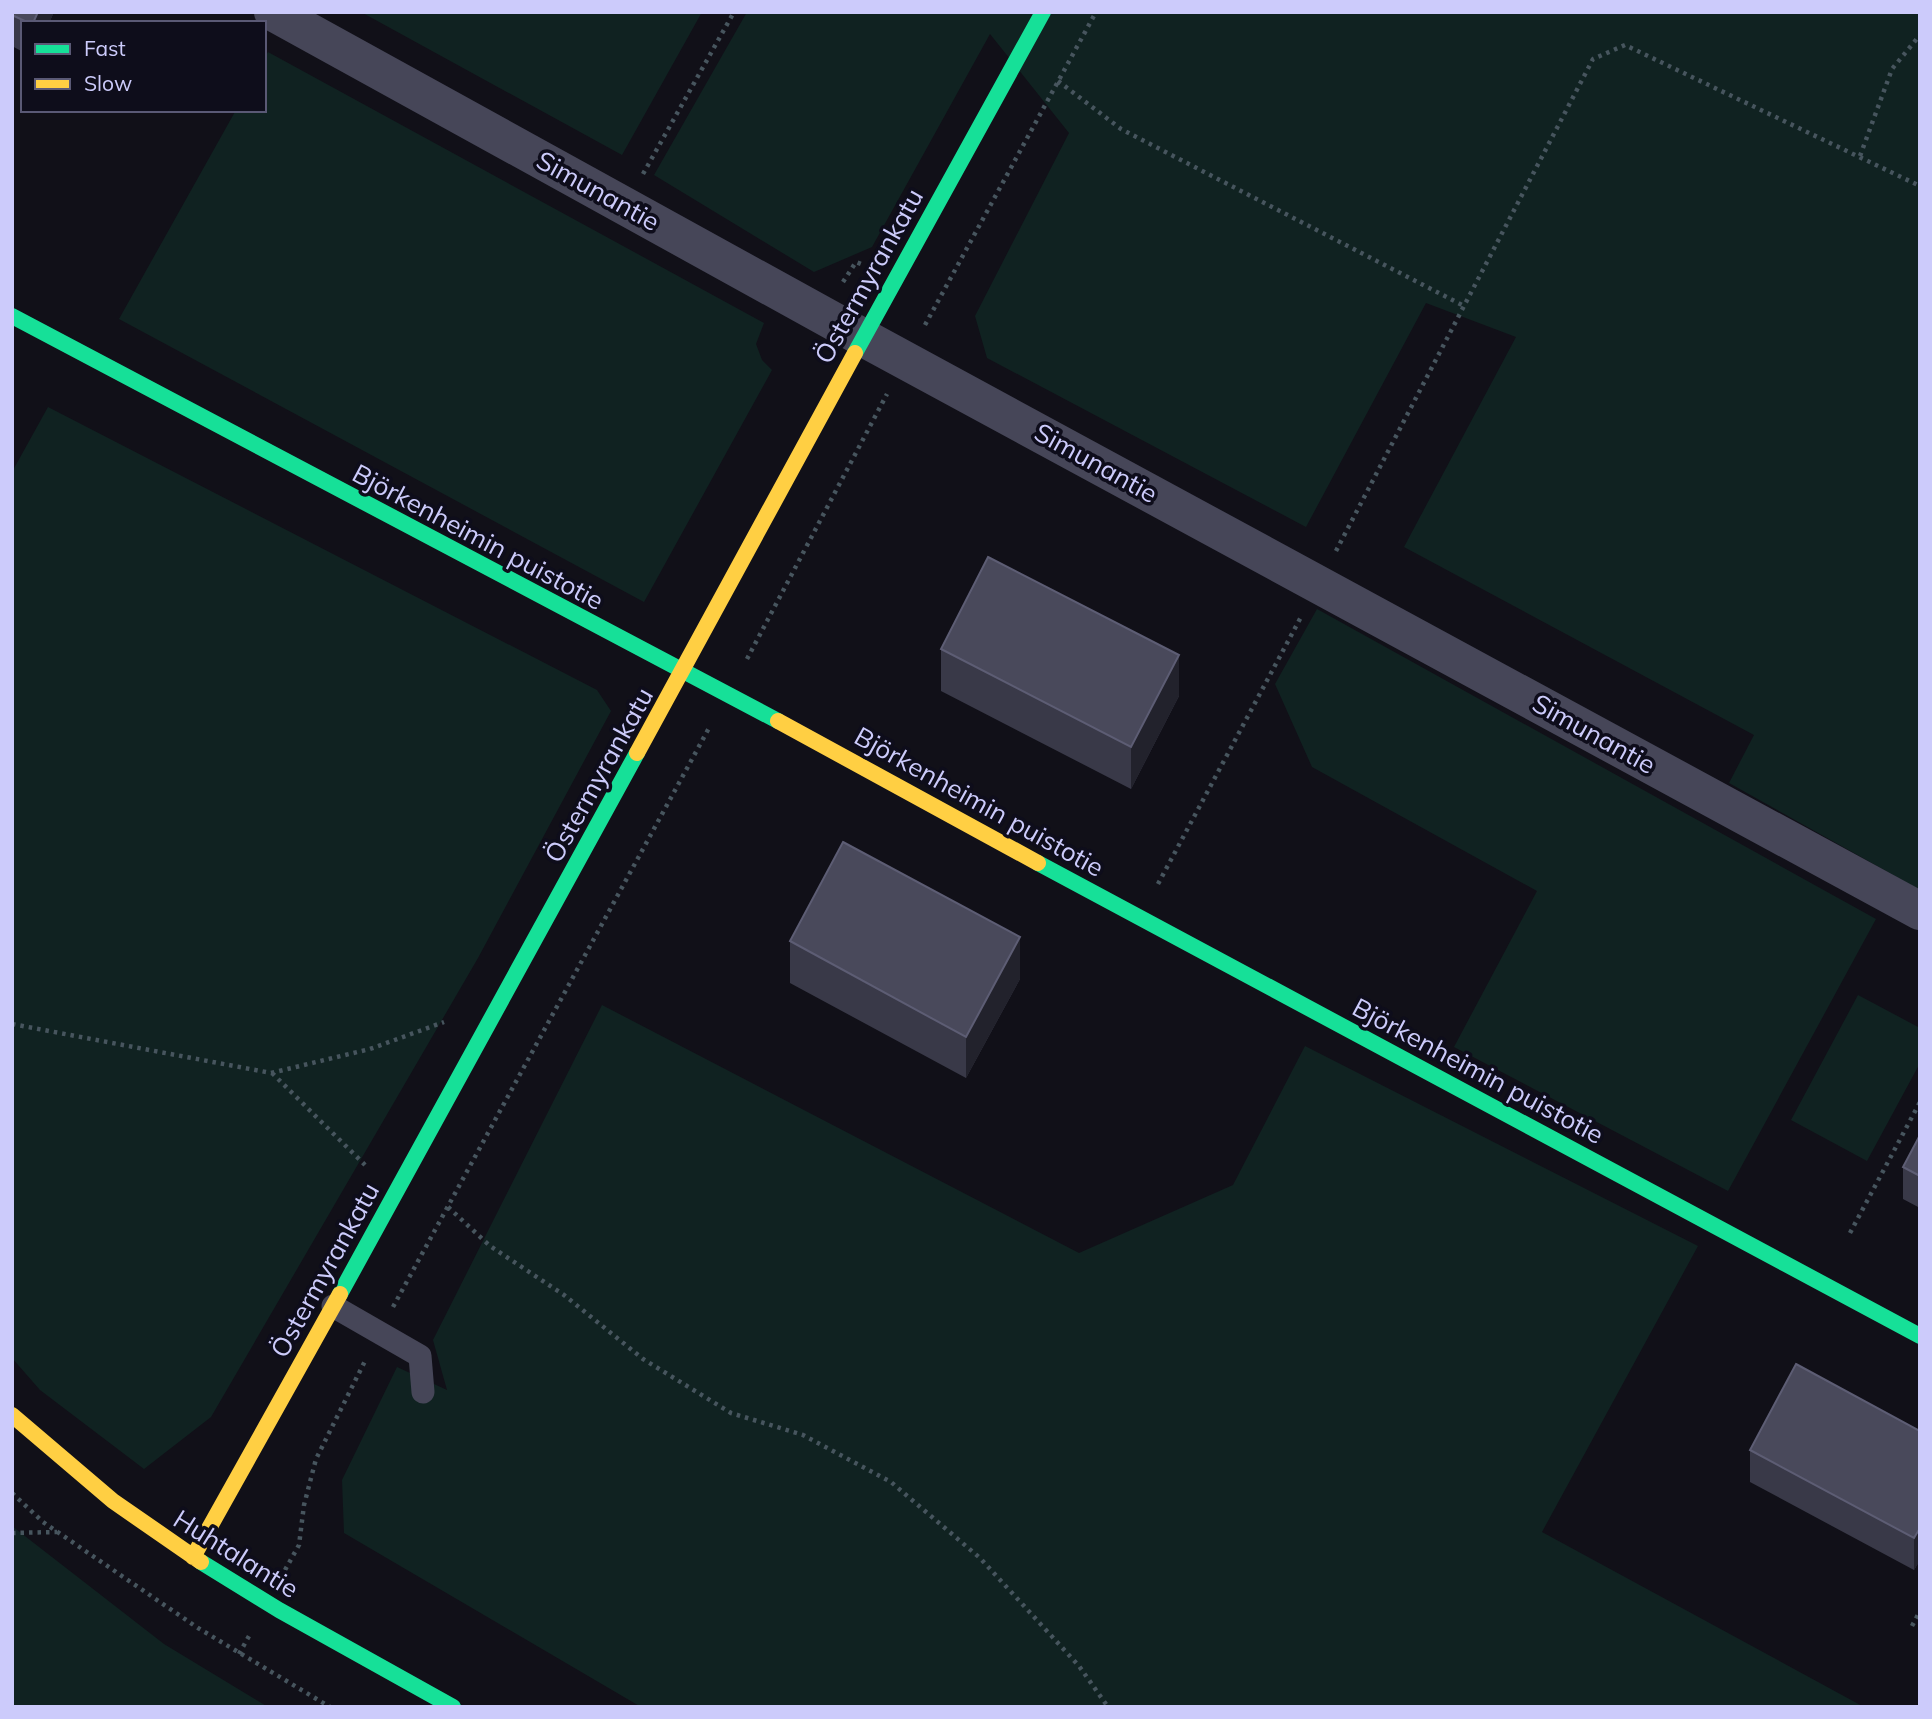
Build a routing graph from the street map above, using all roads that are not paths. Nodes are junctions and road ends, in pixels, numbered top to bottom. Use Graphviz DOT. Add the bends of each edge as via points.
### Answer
graph roads {
  1 [pos="273,12"];
  2 [pos="1043,12"];
  3 [pos="12,316"];
  4 [pos="862,337"];
  5 [pos="684,671"];
  6 [pos="1920,911"];
  7 [pos="333,1306"];
  8 [pos="1920,1336"];
  9 [pos="423,1392"];
  10 [pos="12,1415"];
  11 [pos="193,1557"];
  12 [pos="453,1707"];
  1 -- 4 [label="street, Simunantie"];
  2 -- 4 [label="street, Östermyrankatu"];
  3 -- 5 [label="street, Björkenheimin puistotie"];
  4 -- 5 [label="street, Östermyrankatu"];
  4 -- 6 [label="street, Simunantie"];
  5 -- 7 [label="street, Östermyrankatu"];
  5 -- 8 [label="street, Björkenheimin puistotie"];
  7 -- 9 [label="lane" via="420,1356"];
  7 -- 11 [label="street, Östermyrankatu"];
  10 -- 11 [label="street, Huhtalantie" via="137,1521"];
  11 -- 12 [label="street, Huhtalantie" via="267,1604"];
}
